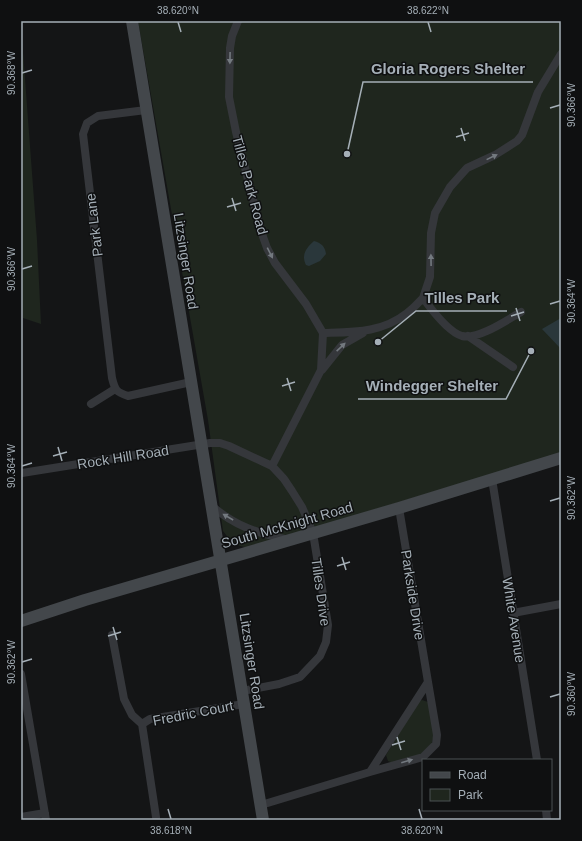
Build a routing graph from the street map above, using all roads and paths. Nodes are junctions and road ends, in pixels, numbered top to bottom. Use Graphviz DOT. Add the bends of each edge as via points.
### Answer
graph roads {
  1 [pos="132,21"];
  2 [pos="238,21"];
  3 [pos="561,54"];
  4 [pos="146,110"];
  5 [pos="423,298"];
  6 [pos="521,312"];
  7 [pos="366,331"];
  8 [pos="323,333"];
  9 [pos="468,336"];
  10 [pos="513,367"];
  11 [pos="321,370"];
  12 [pos="190,382"];
  13 [pos="115,389"];
  14 [pos="91,404"];
  15 [pos="202,444"];
  16 [pos="561,458"];
  17 [pos="272,466"];
  18 [pos="22,473"];
  19 [pos="492,480"];
  20 [pos="212,506"];
  21 [pos="399,508"];
  22 [pos="312,533"];
  23 [pos="290,540"];
  24 [pos="220,560"];
  25 [pos="561,604"];
  26 [pos="513,613"];
  27 [pos="21,621"];
  28 [pos="112,635"];
  29 [pos="21,674"];
  30 [pos="428,682"];
  31 [pos="242,691"];
  32 [pos="244,704"];
  33 [pos="142,724"];
  34 [pos="537,759"];
  35 [pos="370,772"];
  36 [pos="260,805"];
  37 [pos="21,816"];
  38 [pos="45,816"];
  39 [pos="156,817"];
  40 [pos="263,820"];
  1 -- 4 [label="street, Litzsinger Road"];
  2 -- 8 [label="street, Tilles Park Road, one-way" via="230,48 230,97 236,132 261,231 275,263 306,304"];
  5 -- 3 [label="street, one-way" via="430,277 431,233 435,213 450,187 467,168 512,146 522,135 538,92"];
  4 -- 12 [label="street, Litzsinger Road"];
  4 -- 13 [label="street, Park Lane" via="98,116 84,121"];
  5 -- 7 [label="street" via="408,313 390,324"];
  5 -- 9 [label="street" via="444,323 456,333"];
  6 -- 9 [label="street" via="483,332"];
  7 -- 8 [label="street"];
  11 -- 7 [label="street, one-way" via="342,345"];
  8 -- 11 [label="street"];
  9 -- 10 [label="street"];
  11 -- 17 [label="street"];
  12 -- 13 [label="street" via="128,396"];
  12 -- 15 [label="street, Litzsinger Road"];
  13 -- 14 [label="street"];
  15 -- 17 [label="street" via="220,442"];
  15 -- 18 [label="street, Rock Hill Road"];
  15 -- 20 [label="street, Litzsinger Road"];
  16 -- 19 [label="street, South McKnight Road"];
  17 -- 22 [label="street" via="292,490"];
  19 -- 21 [label="street, South McKnight Road"];
  19 -- 26 [label="street, White Avenue"];
  23 -- 20 [label="street, one-way" via="243,527"];
  20 -- 24 [label="street, Litzsinger Road"];
  21 -- 22 [label="street, South McKnight Road"];
  21 -- 30 [label="street, Parkside Drive"];
  22 -- 23 [label="street, South McKnight Road"];
  22 -- 31 [label="street, Tilles Drive" via="328,625 326,642 320,656 300,677"];
  23 -- 24 [label="street, South McKnight Road"];
  24 -- 27 [label="street, South McKnight Road"];
  24 -- 31 [label="street, Litzsinger Road"];
  25 -- 26 [label="street"];
  26 -- 34 [label="street, White Avenue"];
  28 -- 33 [label="street, Fredric Court" via="124,699 132,714"];
  29 -- 38 [label="street"];
  30 -- 35 [label="street"];
  35 -- 30 [label="street, Parkside Drive, one-way" via="423,757 436,744 437,735"];
  31 -- 32 [label="street, Litzsinger Road"];
  32 -- 33 [label="street, Fredric Court" via="150,719"];
  32 -- 36 [label="street, Litzsinger Road"];
  33 -- 39 [label="street, Fredric Court"];
  35 -- 36 [label="street, Parkside Drive"];
  36 -- 40 [label="street, Litzsinger Road"];
  37 -- 38 [label="street"];
}
